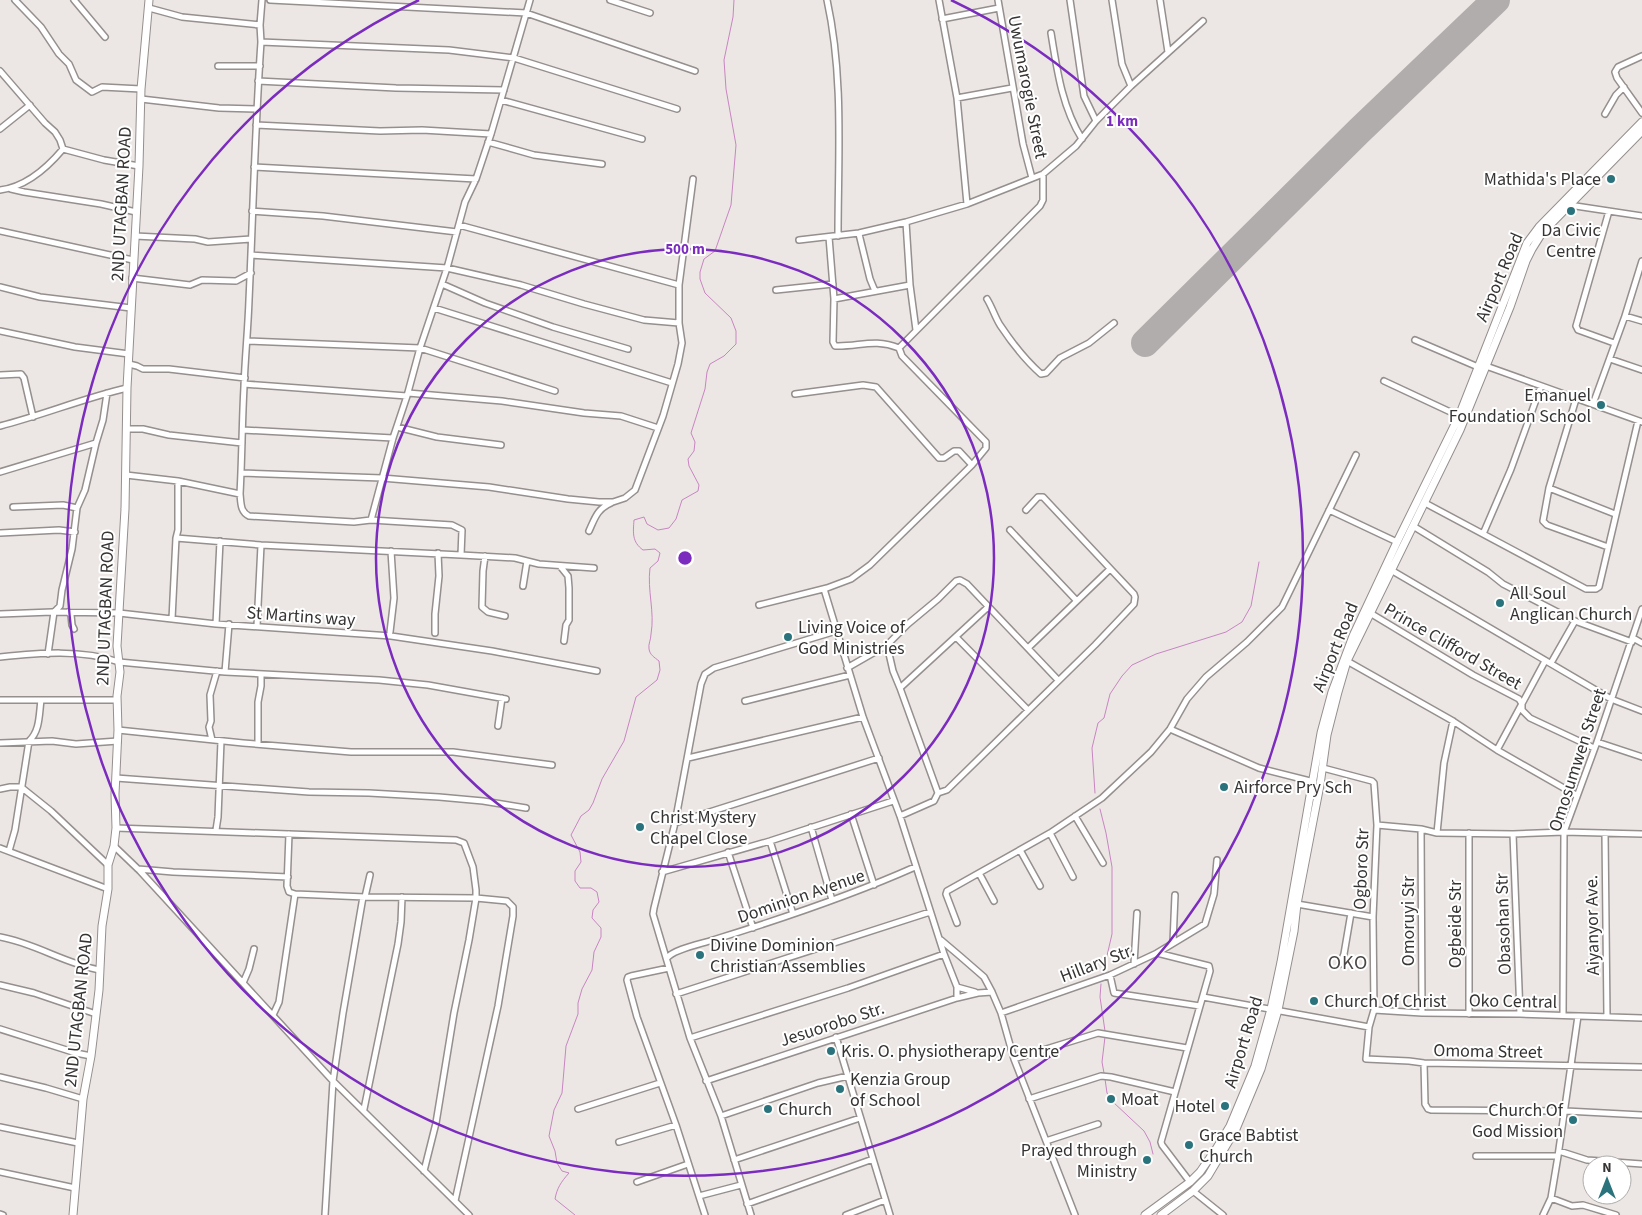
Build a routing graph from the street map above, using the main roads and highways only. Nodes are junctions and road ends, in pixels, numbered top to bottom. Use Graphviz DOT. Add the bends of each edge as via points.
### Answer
graph roads {
  1 [pos="149,4"];
  2 [pos="1642,122"];
  3 [pos="1642,131"];
  4 [pos="1626,143"];
  5 [pos="1274,1010"];
  6 [pos="73,1215"];
  7 [pos="1145,1215"];
  8 [pos="1161,1215"];
  1 -- 6 [label="main road, 2ND UTAGBAN ROAD" via="140,99 127,388 117,646 120,672 116,828 108,865 92,1056 83,1099"];
  2 -- 4 [label="main road, Airport Road"];
  3 -- 4 [label="main road, Airport Road"];
  4 -- 5 [label="main road, Airport Road" via="1542,233 1532,249 1460,430 1347,662 1331,720 1294,931"];
  4 -- 5 [label="main road, Airport Road" via="1539,227 1527,243 1459,416 1353,636 1321,733"];
  5 -- 7 [label="main road, Airport Road" via="1255,1066 1230,1126 1216,1150 1190,1182"];
  5 -- 8 [label="main road, Airport Road" via="1261,1069 1236,1129 1208,1176"];
}
